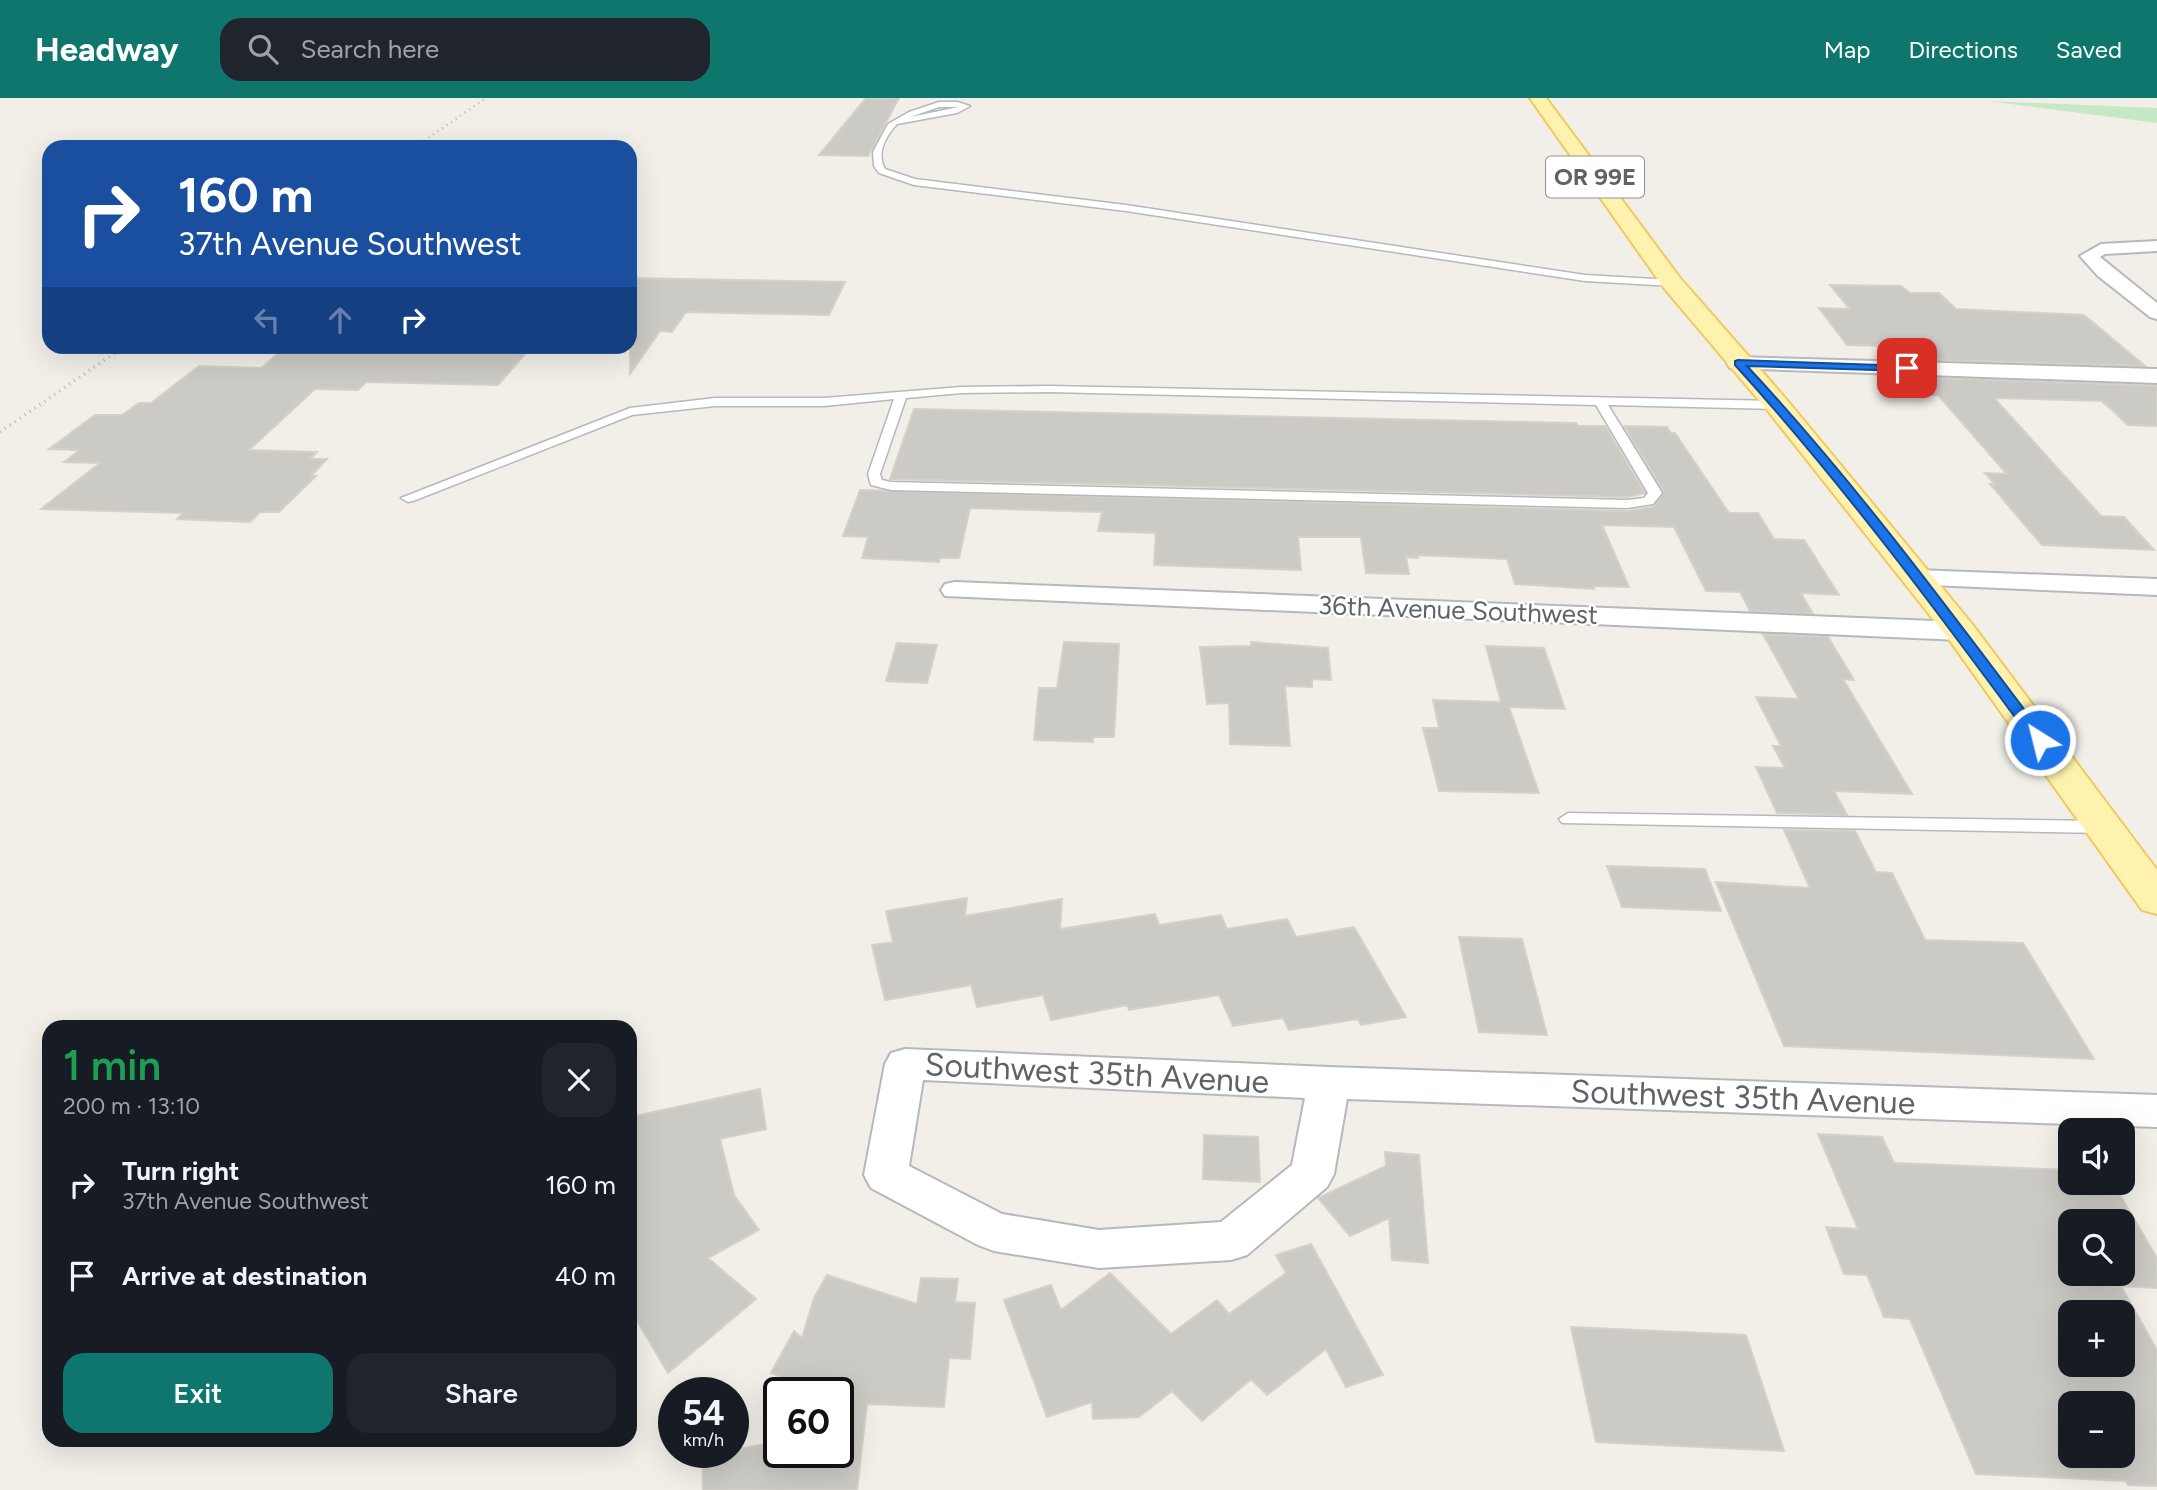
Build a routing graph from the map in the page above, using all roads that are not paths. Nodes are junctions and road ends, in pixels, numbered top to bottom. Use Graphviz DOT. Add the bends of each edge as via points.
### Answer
graph roads {
  1 [pos="1538,98"];
  2 [pos="895,122"];
  3 [pos="2157,246"];
  4 [pos="1672,283"];
  5 [pos="2157,313"];
  6 [pos="1738,363"];
  7 [pos="2157,376"];
  8 [pos="901,395"];
  9 [pos="1600,401"];
  10 [pos="1777,405"];
  11 [pos="408,498"];
  12 [pos="1917,578"];
  13 [pos="2157,587"];
  14 [pos="955,590"];
  15 [pos="1960,631"];
  16 [pos="1568,820"];
  17 [pos="2104,827"];
  18 [pos="2157,900"];
  19 [pos="1329,1083"];
  20 [pos="2157,1111"];
  1 -- 4 [label="main road, OR 99E"];
  2 -- 2 [label="lane" via="927,103 966,106 941,114"];
  2 -- 4 [label="lane" via="885,132 878,166 914,182 1126,208 1561,275"];
  3 -- 5 [label="street" via="2101,249 2089,256"];
  4 -- 6 [label="main road, OR 99E"];
  6 -- 7 [label="street"];
  6 -- 10 [label="main road, OR 99E"];
  8 -- 9 [label="lane" via="1049,389"];
  8 -- 9 [label="lane" via="874,474 876,482 1648,502 1655,493"];
  8 -- 11 [label="lane" via="824,402 715,402 630,412"];
  9 -- 10 [label="lane"];
  10 -- 12 [label="main road, OR 99E"];
  12 -- 13 [label="street"];
  12 -- 15 [label="main road, OR 99E"];
  14 -- 15 [label="street, 36th Avenue Southwest"];
  15 -- 17 [label="main road, OR 99E"];
  16 -- 17 [label="lane"];
  17 -- 18 [label="main road, OR 99E"];
  19 -- 19 [label="street, Southwest 35th Avenue" via="1312,1174 1231,1241 1099,1249 994,1232 886,1175 905,1064"];
  19 -- 20 [label="street, Southwest 35th Avenue"];
}
